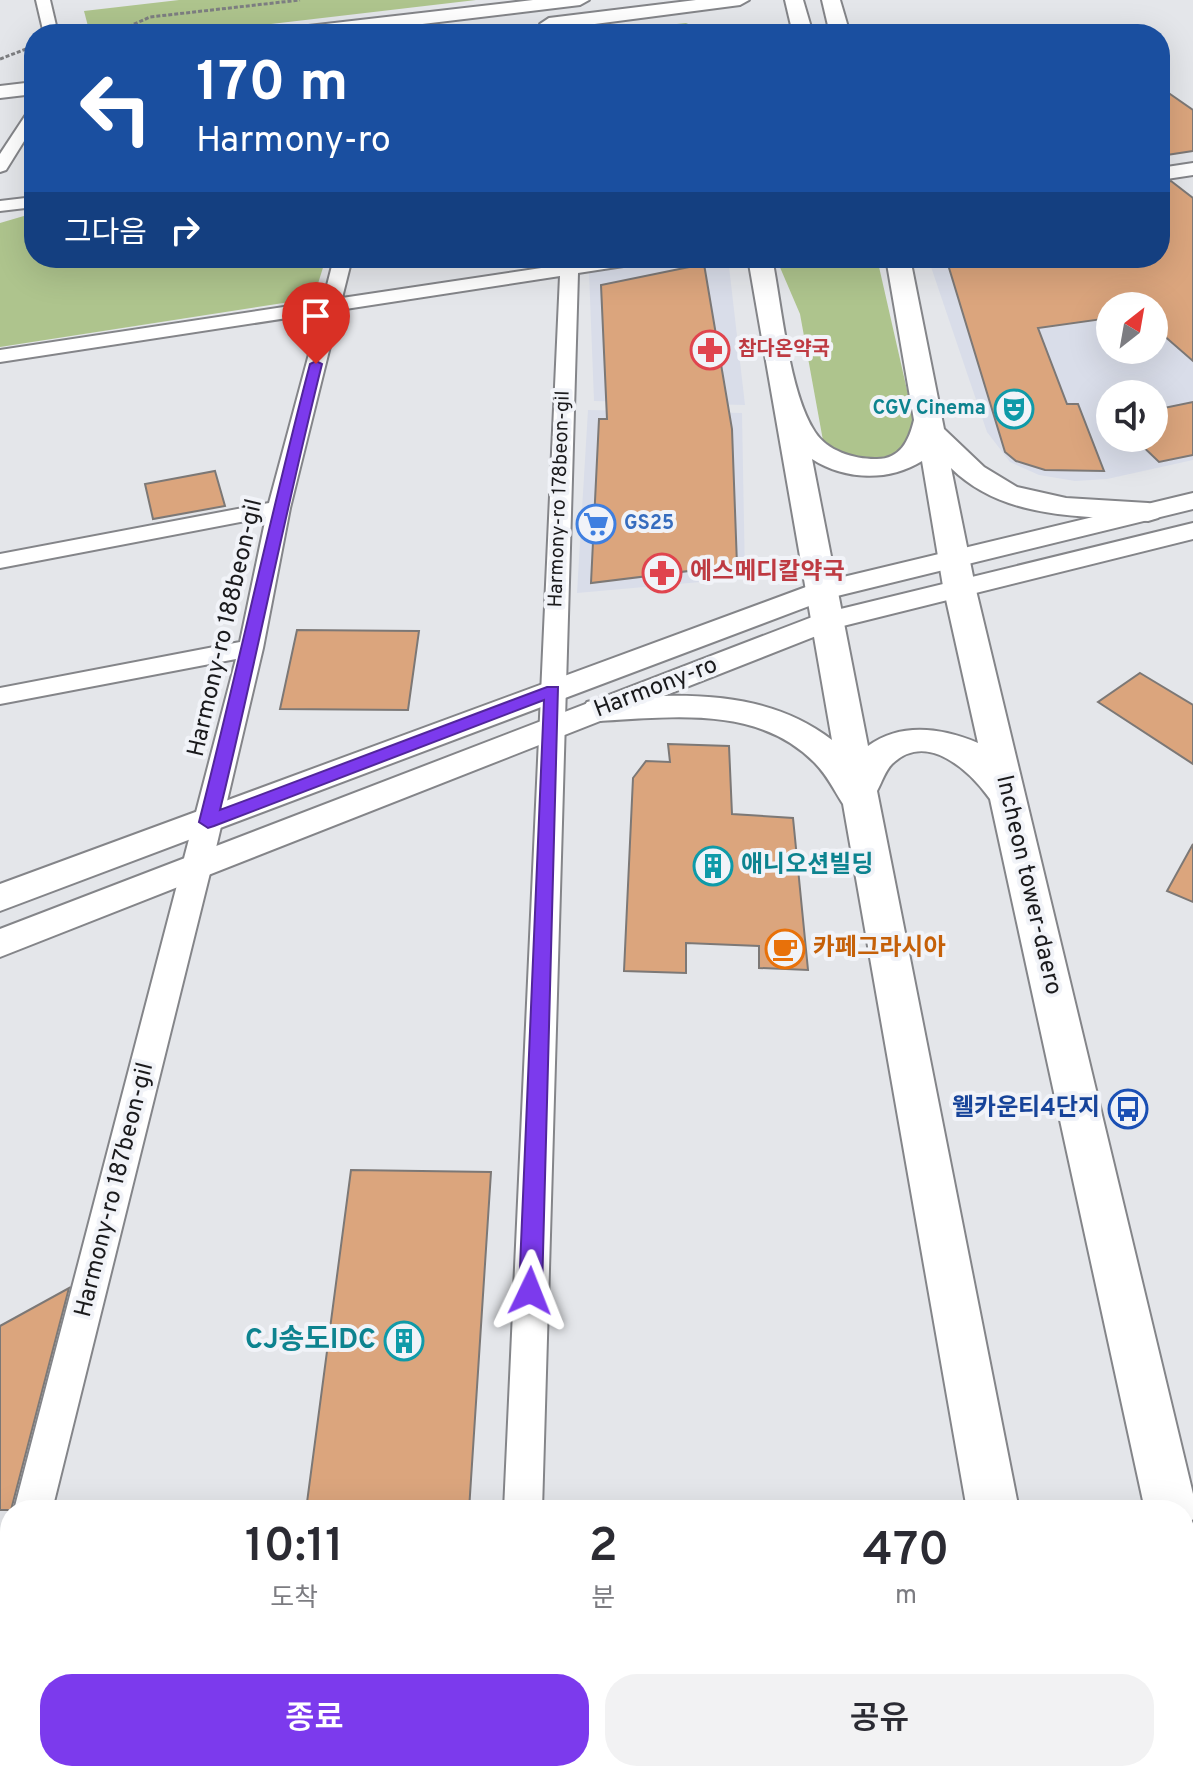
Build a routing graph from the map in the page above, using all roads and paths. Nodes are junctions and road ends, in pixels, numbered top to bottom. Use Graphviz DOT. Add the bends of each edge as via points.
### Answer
graph roads {
  1 [pos="43,0"];
  2 [pos="300,0"];
  3 [pos="580,0"];
  4 [pos="740,0"];
  5 [pos="794,0"];
  6 [pos="831,0"];
  7 [pos="530,3"];
  8 [pos="49,24"];
  9 [pos="134,24"];
  10 [pos="368,24"];
  11 [pos="543,24"];
  12 [pos="800,24"];
  13 [pos="837,24"];
  14 [pos="24,50"];
  15 [pos="0,59"];
  16 [pos="24,89"];
  17 [pos="0,92"];
  18 [pos="24,129"];
  19 [pos="0,167"];
  20 [pos="1193,169"];
  21 [pos="1170,172"];
  22 [pos="24,203"];
  23 [pos="0,206"];
  24 [pos="341,268"];
  25 [pos="576,268"];
  26 [pos="762,268"];
  27 [pos="900,268"];
  28 [pos="569,269"];
  29 [pos="331,307"];
  30 [pos="0,356"];
  31 [pos="789,407"];
  32 [pos="930,427"];
  33 [pos="1193,501"];
  34 [pos="279,508"];
  35 [pos="1148,512"];
  36 [pos="1193,531"];
  37 [pos="0,561"];
  38 [pos="957,573"];
  39 [pos="827,605"];
  40 [pos="251,648"];
  41 [pos="552,691"];
  42 [pos="0,696"];
  43 [pos="599,710"];
  44 [pos="550,729"];
  45 [pos="862,797"];
  46 [pos="1008,797"];
  47 [pos="208,822"];
  48 [pos="197,869"];
  49 [pos="0,898"];
  50 [pos="0,943"];
  51 [pos="36,1500"];
  52 [pos="523,1500"];
  53 [pos="991,1500"];
  54 [pos="1169,1500"];
  1 -- 8 [label="street"];
  2 -- 9 [label="path" via="150,17"];
  3 -- 7 [label="main road"];
  4 -- 11 [label="main road"];
  5 -- 12 [label="main road"];
  6 -- 13 [label="main road"];
  7 -- 10 [label="main road"];
  14 -- 15 [label="path"];
  16 -- 17 [label="main road"];
  18 -- 19 [label="street"];
  20 -- 21 [label="street"];
  22 -- 23 [label="street"];
  24 -- 29 [label="street, Harmony-ro 188beon-gil"];
  25 -- 28 [label="street"];
  26 -- 31 [label="main road"];
  27 -- 32 [label="main road, Incheon tower-daero"];
  28 -- 29 [label="street"];
  28 -- 41 [label="street, Harmony-ro 178beon-gil"];
  29 -- 30 [label="street"];
  29 -- 34 [label="street, Harmony-ro 188beon-gil"];
  31 -- 32 [label="main road" via="801,433 817,450 868,468 900,464 914,456"];
  31 -- 39 [label="main road"];
  32 -- 35 [label="main road" via="987,483 1019,497 1077,510"];
  32 -- 38 [label="main road, Incheon tower-daero"];
  33 -- 35 [label="street, Harmony-ro"];
  34 -- 37 [label="street"];
  34 -- 40 [label="street, Harmony-ro 188beon-gil"];
  35 -- 38 [label="street, Harmony-ro"];
  36 -- 38 [label="street, Harmony-ro"];
  38 -- 39 [label="street, Harmony-ro"];
  38 -- 46 [label="main road, Incheon tower-daero"];
  39 -- 41 [label="street, Harmony-ro"];
  39 -- 43 [label="street, Harmony-ro"];
  39 -- 45 [label="main road"];
  40 -- 42 [label="street"];
  40 -- 47 [label="street, Harmony-ro 188beon-gil"];
  41 -- 44 [label="street, Harmony-ro 178beon-gil"];
  41 -- 47 [label="street, Harmony-ro"];
  43 -- 44 [label="street, Harmony-ro"];
  43 -- 45 [label="main road" via="699,705 746,711 793,730 825,752"];
  44 -- 48 [label="street, Harmony-ro"];
  44 -- 52 [label="street, Harmony-ro 178beon-gil"];
  45 -- 46 [label="main road" via="872,765 889,748 926,742 974,758"];
  45 -- 53 [label="main road"];
  46 -- 54 [label="main road, Incheon tower-daero"];
  47 -- 48 [label="street, Harmony-ro 188beon-gil"];
  47 -- 49 [label="street, Harmony-ro"];
  48 -- 50 [label="street, Harmony-ro"];
  48 -- 51 [label="street, Harmony-ro 187beon-gil"];
}
